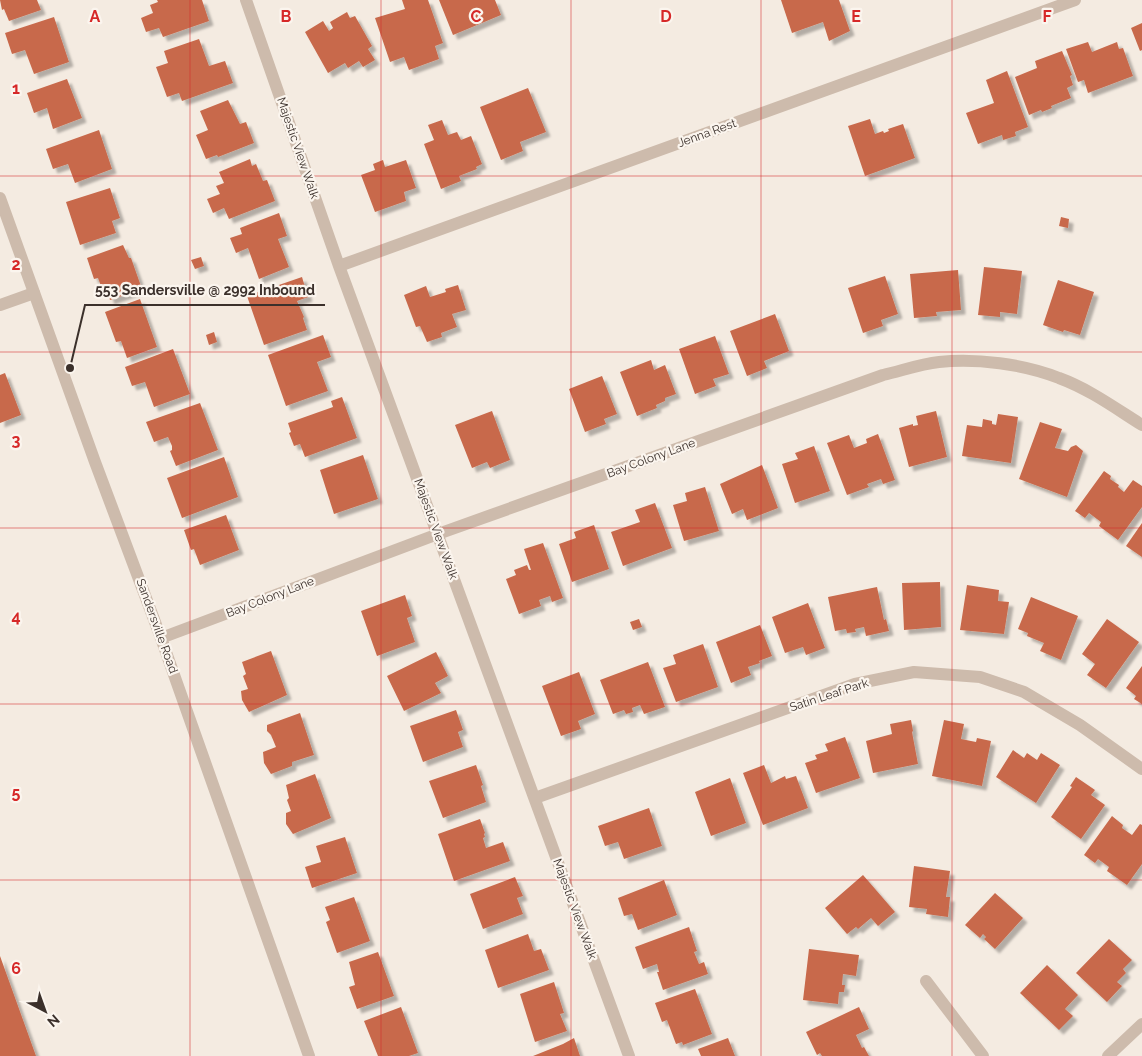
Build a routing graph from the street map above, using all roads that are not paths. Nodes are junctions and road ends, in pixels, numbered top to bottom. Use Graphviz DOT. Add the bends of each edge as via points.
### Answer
graph roads {
  1 [pos="246,0"];
  2 [pos="1075,0"];
  3 [pos="0,198"];
  4 [pos="339,266"];
  5 [pos="34,293"];
  6 [pos="0,305"];
  7 [pos="1142,425"];
  8 [pos="438,534"];
  9 [pos="161,638"];
  10 [pos="1142,769"];
  11 [pos="535,798"];
  12 [pos="926,981"];
  13 [pos="1142,1024"];
  14 [pos="309,1056"];
  15 [pos="629,1056"];
  16 [pos="982,1056"];
  17 [pos="1108,1056"];
  1 -- 4 [label="street, Majestic View Walk"];
  2 -- 4 [label="street, Jenna Rest"];
  3 -- 5 [label="street, Sandersville Road"];
  4 -- 8 [label="street, Majestic View Walk"];
  5 -- 6 [label="street"];
  5 -- 9 [label="street, Sandersville Road"];
  7 -- 8 [label="street, Bay Colony Lane" via="1101,398 1059,377 977,361 938,362 883,375"];
  8 -- 9 [label="street, Bay Colony Lane"];
  8 -- 11 [label="street, Majestic View Walk"];
  9 -- 14 [label="street, Sandersville Road"];
  10 -- 11 [label="street, Satin Leaf Park" via="1024,692 980,677 914,672 855,684"];
  11 -- 15 [label="street, Majestic View Walk"];
  12 -- 16 [label="street"];
  13 -- 17 [label="street"];
}
